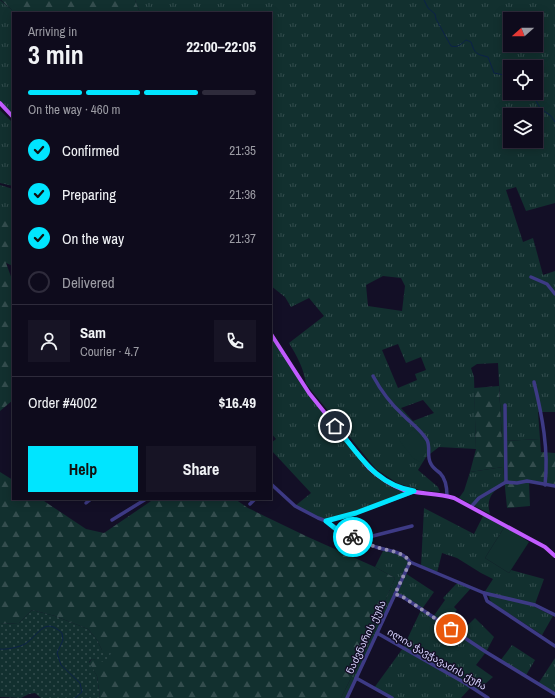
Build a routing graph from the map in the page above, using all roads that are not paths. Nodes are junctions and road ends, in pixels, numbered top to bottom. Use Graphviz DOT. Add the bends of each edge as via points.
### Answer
graph roads {
  1 [pos="0,103"];
  2 [pos="12,116"];
  3 [pos="531,277"];
  4 [pos="555,294"];
  5 [pos="272,336"];
  6 [pos="373,376"];
  7 [pos="534,382"];
  8 [pos="505,404"];
  9 [pos="506,482"];
  10 [pos="272,485"];
  11 [pos="545,485"];
  12 [pos="555,486"];
  13 [pos="414,491"];
  14 [pos="447,496"];
  15 [pos="90,500"];
  16 [pos="144,500"];
  17 [pos="254,500"];
  18 [pos="86,503"];
  19 [pos="250,504"];
  20 [pos="471,507"];
  21 [pos="112,520"];
  22 [pos="326,521"];
  23 [pos="412,526"];
  24 [pos="360,540"];
  25 [pos="555,556"];
  26 [pos="410,562"];
  27 [pos="484,593"];
  28 [pos="395,594"];
  29 [pos="555,615"];
  30 [pos="377,633"];
  31 [pos="555,646"];
  32 [pos="356,678"];
  33 [pos="555,694"];
  34 [pos="347,698"];
  35 [pos="392,698"];
  36 [pos="488,698"];
  1 -- 2 [label="main road"];
  3 -- 4 [label="street" via="547,284"];
  5 -- 13 [label="main road" via="309,392 369,468 384,481"];
  6 -- 14 [label="street" via="391,402 427,440 428,457 445,480"];
  7 -- 11 [label="street" via="541,412 547,466"];
  8 -- 9 [label="street"];
  9 -- 11 [label="street" via="527,481"];
  9 -- 20 [label="street" via="479,498"];
  10 -- 22 [label="street" via="295,506"];
  11 -- 12 [label="street"];
  13 -- 14 [label="main road"];
  13 -- 22 [label="street" via="356,513"];
  14 -- 20 [label="main road"];
  15 -- 18 [label="street"];
  16 -- 21 [label="street"];
  17 -- 19 [label="street"];
  20 -- 25 [label="main road" via="535,542"];
  22 -- 24 [label="street" via="336,529"];
  23 -- 24 [label="street"];
  24 -- 26 [label="street" via="401,554"];
  26 -- 27 [label="street"];
  26 -- 28 [label="street, ნაძვნარის ქუჩა"];
  27 -- 29 [label="street" via="535,605"];
  27 -- 31 [label="street" via="488,601"];
  28 -- 30 [label="street, ნაძვნარის ქუჩა"];
  28 -- 33 [label="street"];
  30 -- 32 [label="street, ნაძვნარის ქუჩა"];
  30 -- 36 [label="street, ილია ჭავჭავაძის ქუჩა"];
  32 -- 34 [label="street, ნაძვნარის ქუჩა"];
  32 -- 35 [label="street"];
}
